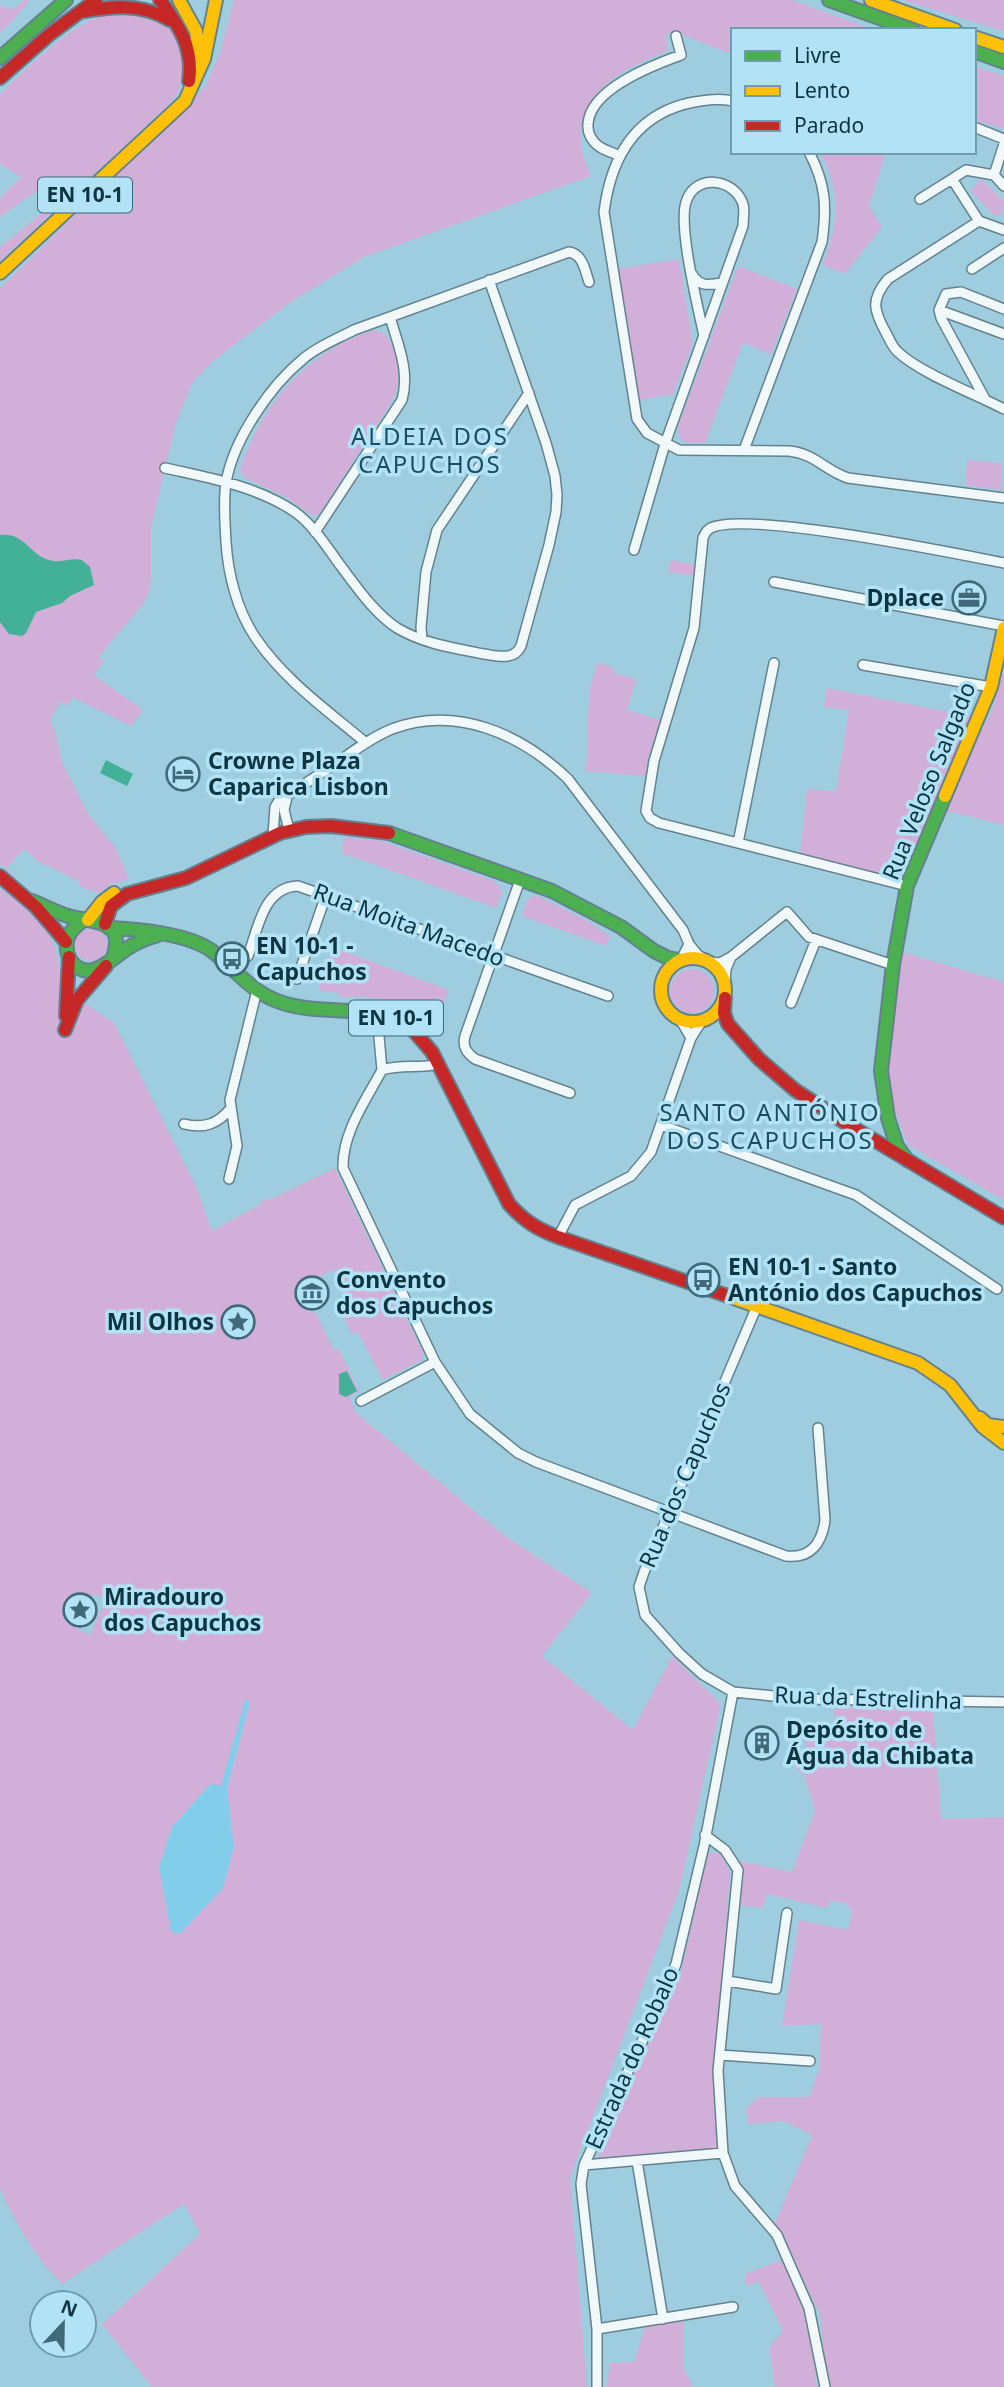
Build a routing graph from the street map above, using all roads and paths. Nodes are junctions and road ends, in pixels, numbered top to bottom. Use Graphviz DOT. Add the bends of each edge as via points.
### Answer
graph roads {
  1 [pos="66,0"];
  2 [pos="96,0"];
  3 [pos="160,0"];
  4 [pos="166,0"];
  5 [pos="179,0"];
  6 [pos="216,0"];
  7 [pos="830,0"];
  8 [pos="871,0"];
  9 [pos="78,12"];
  10 [pos="191,20"];
  11 [pos="907,28"];
  12 [pos="949,28"];
  13 [pos="182,33"];
  14 [pos="676,36"];
  15 [pos="976,38"];
  16 [pos="1004,47"];
  17 [pos="976,52"];
  18 [pos="0,58"];
  19 [pos="1004,62"];
  20 [pos="0,78"];
  21 [pos="194,84"];
  22 [pos="731,100"];
  23 [pos="171,116"];
  24 [pos="976,128"];
  25 [pos="1004,139"];
  26 [pos="1004,144"];
  27 [pos="810,154"];
  28 [pos="620,156"];
  29 [pos="994,175"];
  30 [pos="952,179"];
  31 [pos="1004,186"];
  32 [pos="920,199"];
  33 [pos="979,221"];
  34 [pos="1004,230"];
  35 [pos="1004,248"];
  36 [pos="972,270"];
  37 [pos="691,272"];
  38 [pos="0,273"];
  39 [pos="489,280"];
  40 [pos="589,282"];
  41 [pos="722,283"];
  42 [pos="1004,309"];
  43 [pos="939,310"];
  44 [pos="390,317"];
  45 [pos="1004,334"];
  46 [pos="704,335"];
  47 [pos="529,393"];
  48 [pos="985,399"];
  49 [pos="1004,409"];
  50 [pos="665,444"];
  51 [pos="744,450"];
  52 [pos="165,468"];
  53 [pos="226,482"];
  54 [pos="1004,498"];
  55 [pos="315,532"];
  56 [pos="634,550"];
  57 [pos="1004,563"];
  58 [pos="774,582"];
  59 [pos="1004,627"];
  60 [pos="422,639"];
  61 [pos="774,663"];
  62 [pos="863,665"];
  63 [pos="991,687"];
  64 [pos="366,743"];
  65 [pos="287,797"];
  66 [pos="289,830"];
  67 [pos="273,835"];
  68 [pos="738,843"];
  69 [pos="0,876"];
  70 [pos="520,880"];
  71 [pos="907,886"];
  72 [pos="135,892"];
  73 [pos="326,895"];
  74 [pos="32,901"];
  75 [pos="86,920"];
  76 [pos="107,926"];
  77 [pos="160,935"];
  78 [pos="816,940"];
  79 [pos="65,942"];
  80 [pos="689,944"];
  81 [pos="654,951"];
  82 [pos="494,955"];
  83 [pos="248,956"];
  84 [pos="69,957"];
  85 [pos="731,957"];
  86 [pos="680,960"];
  87 [pos="708,961"];
  88 [pos="108,964"];
  89 [pos="893,965"];
  90 [pos="665,973"];
  91 [pos="297,979"];
  92 [pos="725,982"];
  93 [pos="257,990"];
  94 [pos="608,996"];
  95 [pos="725,998"];
  96 [pos="791,1003"];
  97 [pos="385,1014"];
  98 [pos="681,1021"];
  99 [pos="704,1021"];
  100 [pos="727,1024"];
  101 [pos="691,1038"];
  102 [pos="439,1064"];
  103 [pos="382,1070"];
  104 [pos="570,1093"];
  105 [pos="231,1108"];
  106 [pos="888,1118"];
  107 [pos="184,1125"];
  108 [pos="661,1125"];
  109 [pos="895,1137"];
  110 [pos="880,1138"];
  111 [pos="907,1160"];
  112 [pos="229,1179"];
  113 [pos="1004,1218"];
  114 [pos="558,1237"];
  115 [pos="997,1289"];
  116 [pos="757,1306"];
  117 [pos="435,1362"];
  118 [pos="361,1401"];
  119 [pos="976,1415"];
  120 [pos="1004,1427"];
  121 [pos="818,1428"];
  122 [pos="1004,1443"];
  123 [pos="669,1512"];
  124 [pos="733,1692"];
  125 [pos="1004,1702"];
  126 [pos="705,1835"];
  127 [pos="788,1913"];
  128 [pos="727,1981"];
  129 [pos="720,2055"];
  130 [pos="810,2061"];
  131 [pos="723,2152"];
  132 [pos="637,2161"];
  133 [pos="584,2165"];
  134 [pos="733,2307"];
  135 [pos="663,2319"];
  136 [pos="597,2329"];
  137 [pos="597,2387"];
  138 [pos="825,2387"];
  1 -- 18 [label="main road"];
  2 -- 9 [label="main road"];
  3 -- 13 [label="main road, EN 10-1"];
  4 -- 10 [label="main road" via="179,16"];
  5 -- 10 [label="main road, EN 10-1"];
  6 -- 10 [label="main road, EN 10-1" via="207,13"];
  6 -- 21 [label="main road, EN 10-1"];
  7 -- 11 [label="main road"];
  8 -- 12 [label="main road"];
  9 -- 13 [label="main road" via="117,4 140,5 168,18"];
  9 -- 20 [label="main road"];
  10 -- 21 [label="main road, EN 10-1" via="200,54"];
  13 -- 23 [label="main road, EN 10-1" via="191,56 191,76"];
  14 -- 28 [label="street" via="681,55 617,85 590,114 587,130 591,137"];
  15 -- 16 [label="main road"];
  17 -- 19 [label="main road"];
  21 -- 23 [label="main road, EN 10-1"];
  22 -- 28 [label="street" via="703,100 659,114 644,124"];
  23 -- 38 [label="main road, EN 10-1"];
  24 -- 25 [label="street"];
  26 -- 29 [label="street"];
  27 -- 51 [label="street" via="824,190 822,242"];
  28 -- 50 [label="street" via="606,194 608,243 637,418 647,433"];
  29 -- 30 [label="street" via="966,170"];
  29 -- 31 [label="street"];
  30 -- 32 [label="street"];
  30 -- 33 [label="street"];
  33 -- 34 [label="street"];
  33 -- 48 [label="street" via="888,279 875,308 900,354"];
  35 -- 36 [label="street"];
  37 -- 41 [label="street" via="706,285"];
  37 -- 41 [label="street" via="685,203 698,186 718,181 736,192 744,210 743,226"];
  37 -- 46 [label="street"];
  39 -- 40 [label="street" via="569,252 579,256"];
  39 -- 44 [label="street"];
  39 -- 47 [label="street"];
  41 -- 46 [label="street"];
  42 -- 43 [label="street" via="956,292 946,294"];
  43 -- 45 [label="street"];
  43 -- 48 [label="street"];
  44 -- 53 [label="street" via="323,345 303,359 263,403"];
  44 -- 55 [label="street" via="405,370 402,400"];
  46 -- 50 [label="street"];
  47 -- 60 [label="street" via="437,530 426,572"];
  47 -- 60 [label="street" via="555,476 556,512 518,653 501,657"];
  48 -- 49 [label="street"];
  50 -- 51 [label="street" via="687,451"];
  50 -- 56 [label="street"];
  51 -- 54 [label="street" via="804,453 848,478"];
  52 -- 53 [label="street"];
  53 -- 55 [label="street" via="281,503"];
  53 -- 64 [label="street" via="227,559 237,600 253,635 297,685"];
  55 -- 60 [label="street" via="383,616"];
  57 -- 68 [label="street" via="788,526 729,526 706,531 694,628 654,761 646,811 659,823"];
  58 -- 59 [label="street"];
  59 -- 63 [label="main road, Rua Veloso Salgado"];
  61 -- 68 [label="street"];
  62 -- 63 [label="street"];
  63 -- 71 [label="main road, Rua Veloso Salgado"];
  64 -- 65 [label="street"];
  64 -- 80 [label="street" via="402,726 442,720 485,726 524,744 568,779"];
  65 -- 66 [label="street" via="284,810"];
  65 -- 67 [label="street" via="275,807"];
  66 -- 67 [label="main road"];
  66 -- 70 [label="main road" via="334,824 367,828"];
  67 -- 72 [label="main road" via="184,879"];
  68 -- 71 [label="street"];
  69 -- 74 [label="main road, EN 10-1"];
  70 -- 81 [label="main road" via="585,908"];
  70 -- 82 [label="street"];
  71 -- 89 [label="main road, Rua Veloso Salgado"];
  72 -- 75 [label="main road" via="112,894"];
  72 -- 76 [label="main road" via="112,903"];
  73 -- 82 [label="street, Rua Moita Macedo"];
  73 -- 83 [label="street, Rua Moita Macedo" via="298,886 274,894"];
  73 -- 91 [label="street"];
  74 -- 75 [label="main road, EN 10-1"];
  74 -- 79 [label="main road, EN 10-1"];
  75 -- 76 [label="main road, EN 10-1"];
  75 -- 79 [label="main road" via="71,929"];
  76 -- 77 [label="main road, EN 10-1"];
  76 -- 88 [label="main road" via="116,945"];
  77 -- 88 [label="main road" via="136,943"];
  77 -- 93 [label="main road, EN 10-1" via="200,944"];
  78 -- 85 [label="street" via="787,912"];
  78 -- 89 [label="street"];
  78 -- 96 [label="street"];
  79 -- 84 [label="main road, EN 10-1"];
  80 -- 86 [label="street"];
  80 -- 87 [label="street"];
  81 -- 86 [label="main road"];
  81 -- 90 [label="main road"];
  82 -- 94 [label="street, Rua Moita Macedo"];
  82 -- 104 [label="street" via="464,1041 467,1053"];
  84 -- 88 [label="main road" via="86,970"];
  84 -- 88 [label="main road" via="65,1030 77,1000"];
  85 -- 87 [label="street" via="720,963"];
  85 -- 92 [label="street"];
  86 -- 87 [label="main road"];
  86 -- 90 [label="main road"];
  87 -- 92 [label="main road"];
  89 -- 106 [label="main road, Rua Veloso Salgado" via="881,1071"];
  90 -- 98 [label="main road" via="660,993 663,1004"];
  92 -- 95 [label="main road"];
  93 -- 97 [label="main road, EN 10-1" via="282,1004"];
  93 -- 105 [label="street"];
  95 -- 99 [label="main road" via="716,1014"];
  95 -- 100 [label="main road"];
  97 -- 102 [label="main road, EN 10-1" via="418,1034"];
  97 -- 103 [label="street" via="379,1037"];
  98 -- 99 [label="main road"];
  98 -- 101 [label="street"];
  99 -- 100 [label="main road"];
  99 -- 101 [label="street"];
  100 -- 110 [label="main road" via="779,1077 819,1107"];
  101 -- 108 [label="street"];
  102 -- 103 [label="street"];
  102 -- 114 [label="main road, EN 10-1" via="509,1205 537,1229"];
  103 -- 117 [label="street" via="351,1130 343,1168"];
  105 -- 107 [label="street" via="213,1124"];
  105 -- 112 [label="street" via="237,1146"];
  106 -- 109 [label="main road, Rua Veloso Salgado"];
  106 -- 110 [label="main road"];
  108 -- 114 [label="street" via="650,1152 631,1176 575,1205"];
  108 -- 115 [label="street" via="856,1195"];
  109 -- 110 [label="main road" via="887,1144"];
  109 -- 111 [label="main road, Rua Veloso Salgado"];
  110 -- 111 [label="main road"];
  111 -- 113 [label="main road"];
  114 -- 116 [label="main road, EN 10-1"];
  116 -- 119 [label="main road, EN 10-1" via="918,1363 941,1376"];
  116 -- 123 [label="street, Rua dos Capuchos"];
  117 -- 118 [label="street"];
  117 -- 123 [label="street" via="470,1414 518,1453"];
  119 -- 120 [label="main road, EN 10-1" via="988,1425"];
  119 -- 122 [label="main road, EN 10-1" via="990,1436"];
  121 -- 123 [label="street" via="825,1520 820,1541 805,1555 786,1556"];
  123 -- 124 [label="street, Rua dos Capuchos" via="639,1587 645,1615 702,1674"];
  124 -- 125 [label="street, Rua da Estrelinha" via="804,1699"];
  124 -- 126 [label="street, Estrada do Robalo"];
  126 -- 128 [label="street" via="725,1850 738,1870"];
  126 -- 133 [label="street, Estrada do Robalo" via="676,1964"];
  127 -- 128 [label="street" via="776,1989"];
  128 -- 129 [label="street"];
  129 -- 130 [label="street"];
  129 -- 131 [label="street"];
  131 -- 132 [label="street"];
  131 -- 138 [label="street" via="735,2186 776,2235 809,2308"];
  132 -- 133 [label="street"];
  132 -- 135 [label="street"];
  133 -- 136 [label="street, Estrada do Robalo" via="581,2183"];
  134 -- 135 [label="street"];
  135 -- 136 [label="street"];
  136 -- 137 [label="street, Estrada do Robalo"];
}
